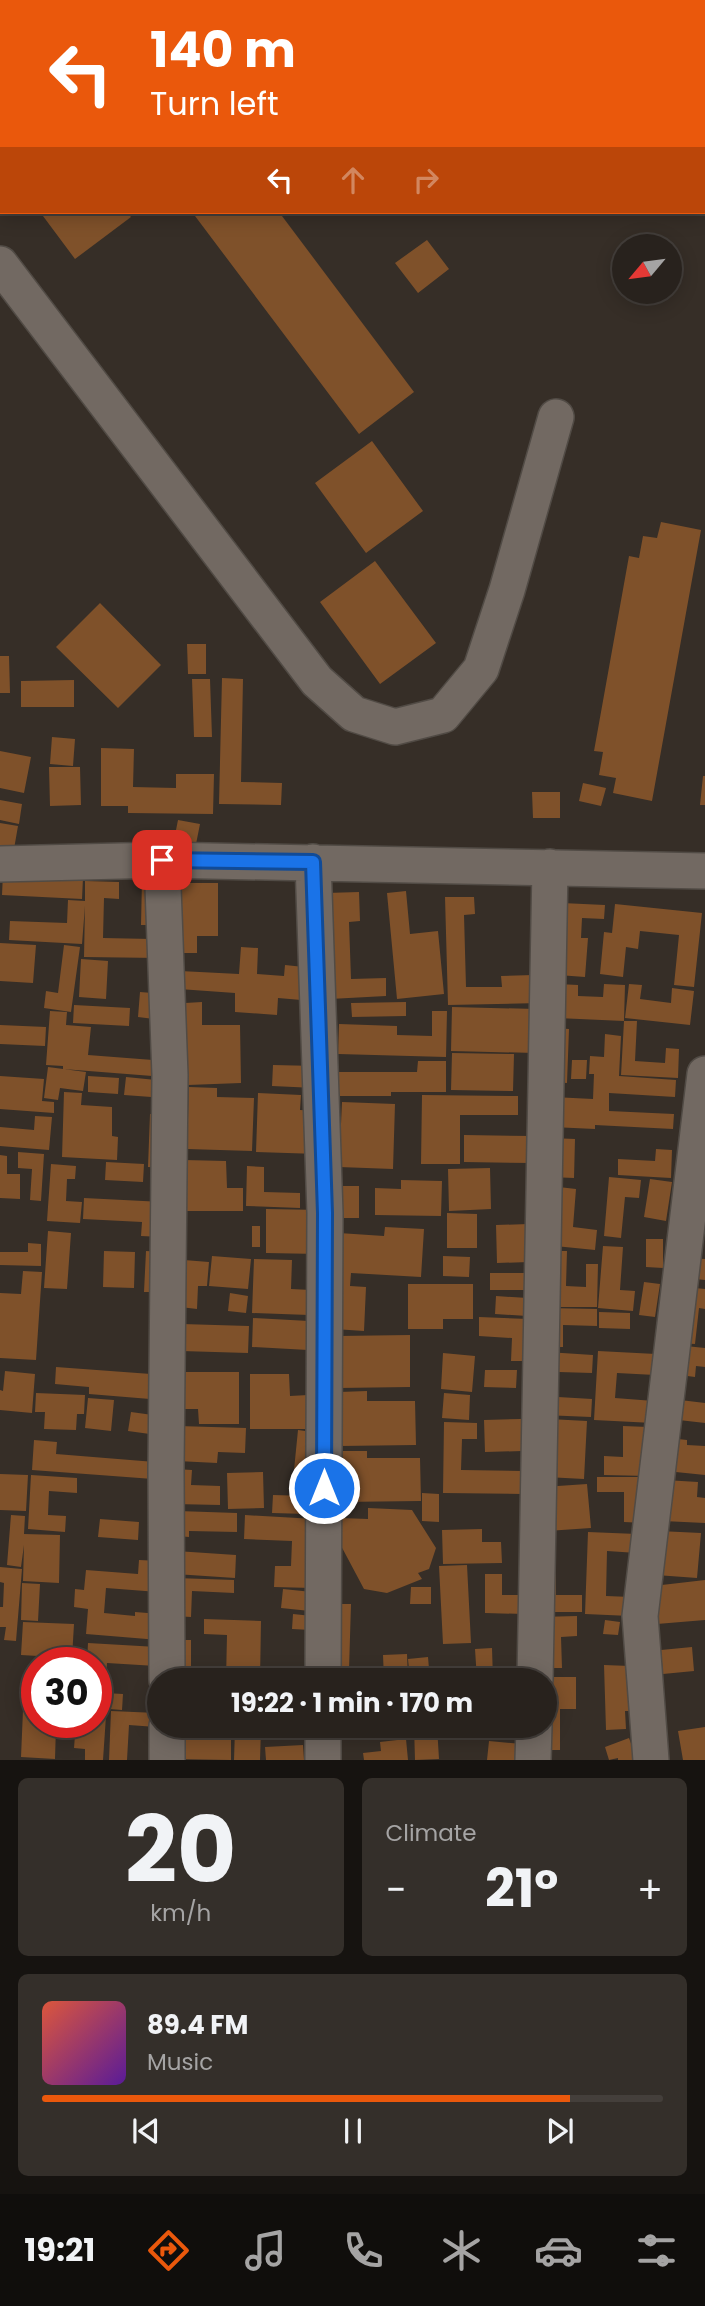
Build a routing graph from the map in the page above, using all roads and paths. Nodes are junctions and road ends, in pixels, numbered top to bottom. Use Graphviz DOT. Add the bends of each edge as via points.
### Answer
graph roads {
  1 [pos="0,264"];
  2 [pos="556,416"];
  3 [pos="162,860"];
  4 [pos="313,862"];
  5 [pos="0,864"];
  6 [pos="550,867"];
  7 [pos="705,871"];
  8 [pos="705,1074"];
  9 [pos="167,1668"];
  10 [pos="323,1668"];
  11 [pos="535,1668"];
  12 [pos="167,1738"];
  13 [pos="323,1738"];
  14 [pos="534,1738"];
  15 [pos="167,1760"];
  16 [pos="323,1760"];
  17 [pos="533,1760"];
  18 [pos="651,1760"];
  1 -- 2 [label="street" via="317,681 354,714 395,727 443,715 481,669"];
  3 -- 4 [label="street"];
  3 -- 5 [label="street"];
  3 -- 9 [label="street" via="170,1075"];
  4 -- 6 [label="street"];
  4 -- 10 [label="street" via="325,1213"];
  6 -- 7 [label="street"];
  6 -- 11 [label="street"];
  8 -- 18 [label="street" via="640,1616"];
  12 -- 15 [label="street"];
  13 -- 16 [label="street"];
  14 -- 17 [label="street"];
}
